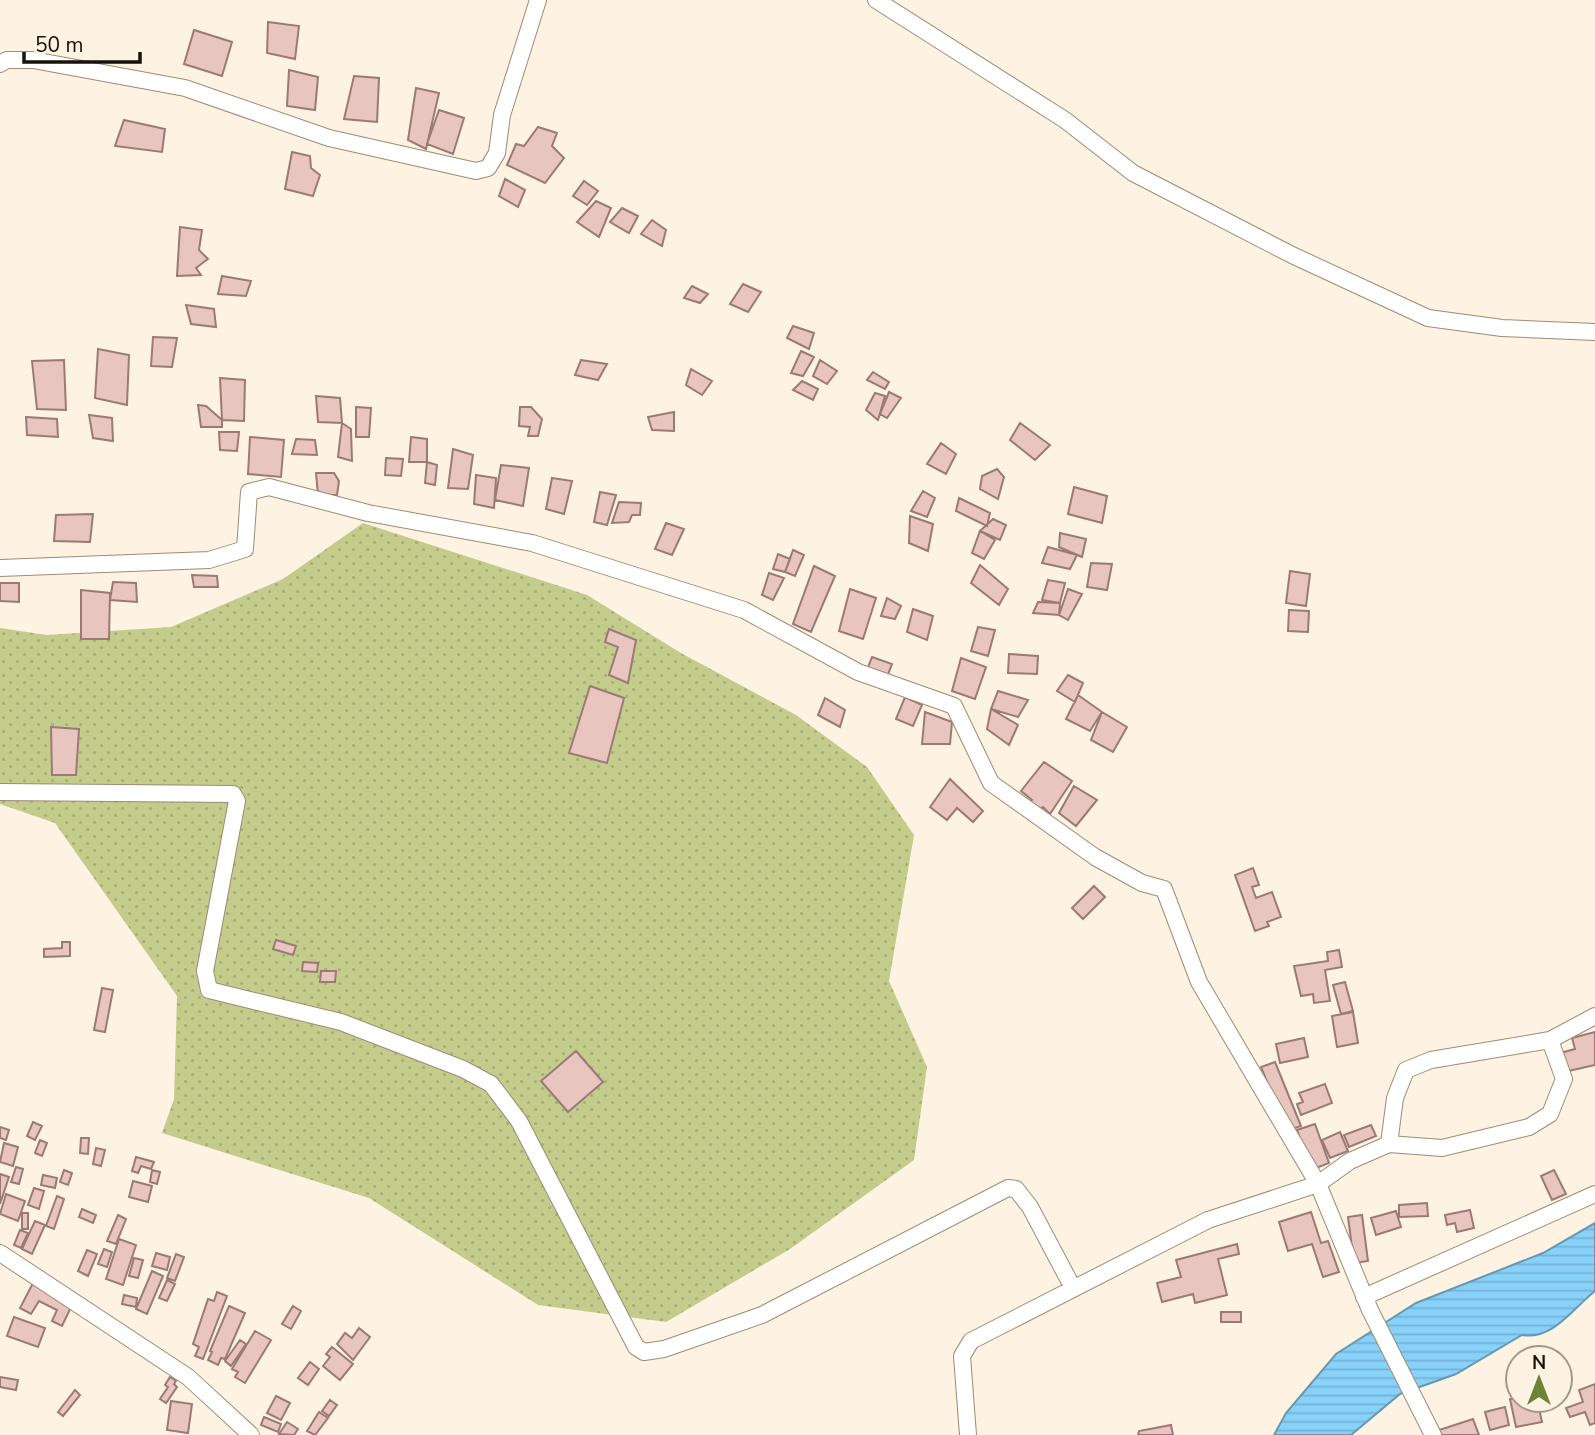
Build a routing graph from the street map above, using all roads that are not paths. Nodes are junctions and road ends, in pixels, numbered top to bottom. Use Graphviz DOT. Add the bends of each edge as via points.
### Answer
graph roads {
  1 [pos="538,0"];
  2 [pos="876,0"];
  3 [pos="0,64"];
  4 [pos="1595,332"];
  5 [pos="0,568"];
  6 [pos="0,792"];
  7 [pos="1595,1016"];
  8 [pos="1550,1040"];
  9 [pos="1389,1144"];
  10 [pos="1318,1184"];
  11 [pos="1595,1194"];
  12 [pos="0,1253"];
  13 [pos="1073,1288"];
  14 [pos="1367,1304"];
  15 [pos="1431,1428"];
  16 [pos="250,1435"];
  17 [pos="968,1435"];
  1 -- 3 [label="street" via="502,115 497,153 488,168 476,171 329,138 185,89 33,60"];
  2 -- 4 [label="street" via="1066,120 1133,173 1427,318 1503,328"];
  5 -- 10 [label="street" via="209,560 246,549 250,492 269,487 368,513 532,543 744,610 858,672 954,706 991,783 1096,857 1142,883 1164,889 1199,982"];
  6 -- 13 [label="street" via="233,794 237,801 205,971 209,990 341,1022 491,1084 519,1121 636,1347 644,1352 762,1315 1008,1188 1016,1189 1030,1207"];
  7 -- 8 [label="street"];
  8 -- 9 [label="street" via="1431,1060 1406,1070 1395,1098"];
  8 -- 9 [label="street" via="1564,1079 1550,1114 1529,1127 1442,1148"];
  9 -- 10 [label="street" via="1350,1161"];
  10 -- 13 [label="street" via="1208,1220"];
  10 -- 14 [label="street"];
  11 -- 14 [label="street"];
  12 -- 16 [label="street" via="188,1377"];
  13 -- 17 [label="street" via="971,1341 962,1356"];
  14 -- 15 [label="street"];
}
